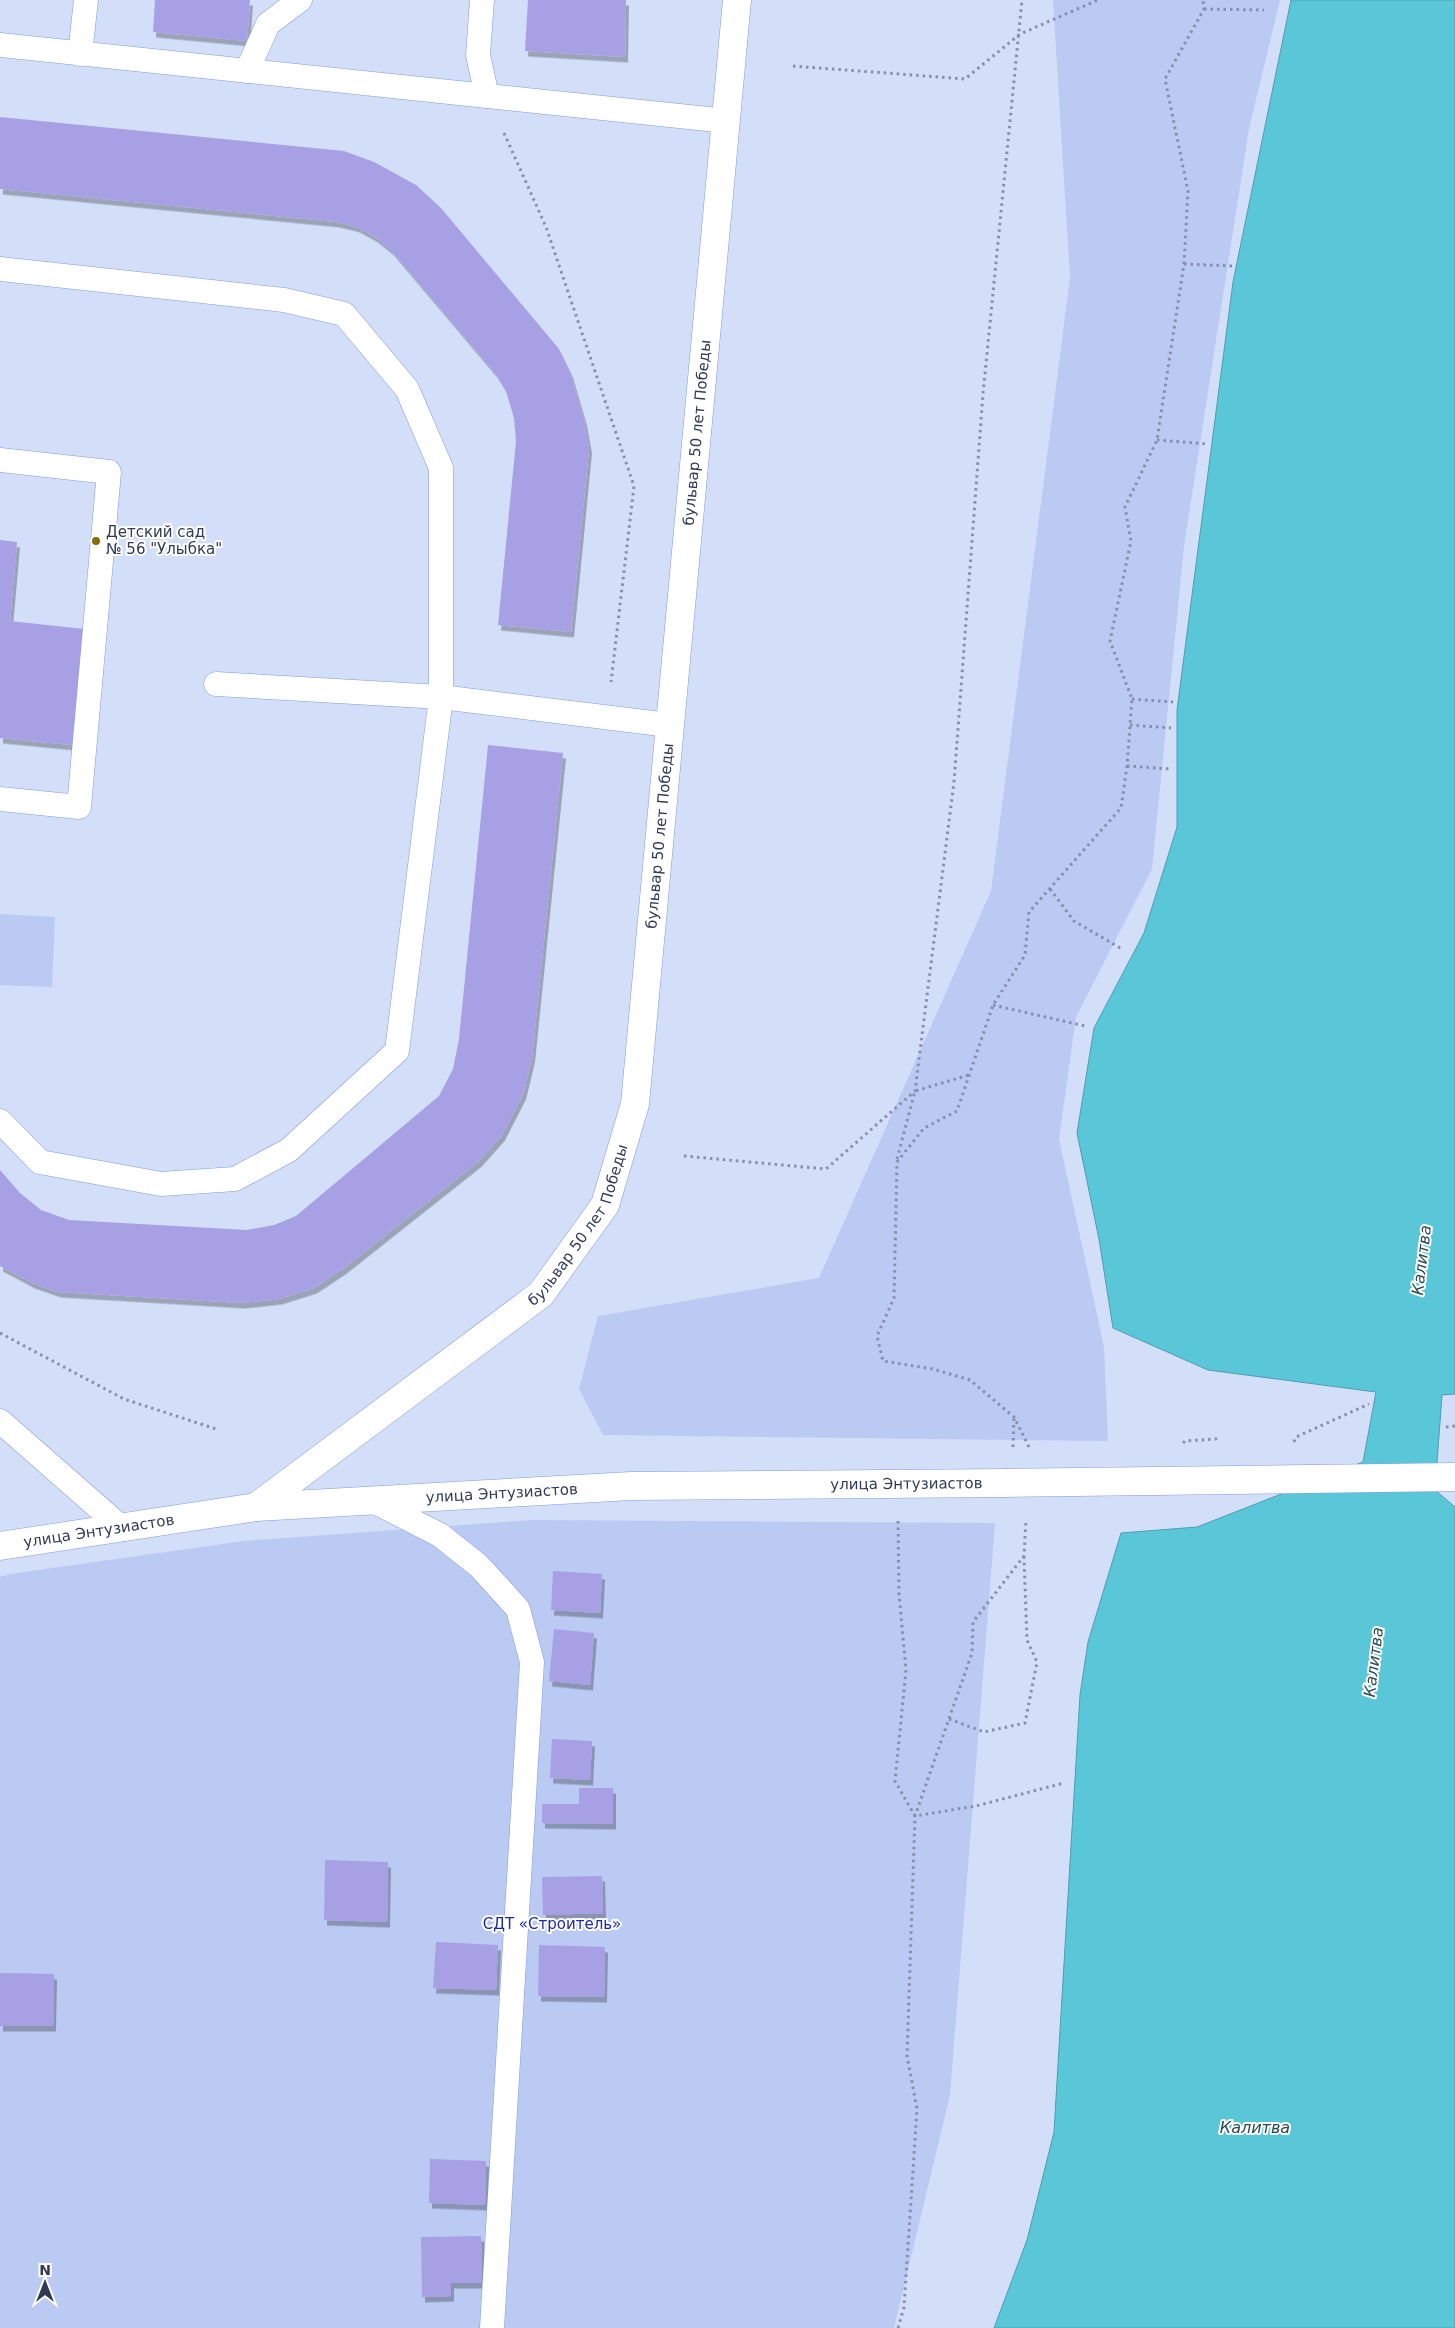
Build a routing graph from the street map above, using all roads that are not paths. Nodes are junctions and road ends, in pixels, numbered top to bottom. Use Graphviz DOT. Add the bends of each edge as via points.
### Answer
graph roads {
  1 [pos="86,0"];
  2 [pos="300,0"];
  3 [pos="482,0"];
  4 [pos="737,0"];
  5 [pos="0,45"];
  6 [pos="80,54"];
  7 [pos="247,71"];
  8 [pos="487,96"];
  9 [pos="727,121"];
  10 [pos="0,269"];
  11 [pos="0,460"];
  12 [pos="216,684"];
  13 [pos="441,697"];
  14 [pos="669,724"];
  15 [pos="0,799"];
  16 [pos="0,1121"];
  17 [pos="0,1421"];
  18 [pos="1455,1477"];
  19 [pos="375,1502"];
  20 [pos="256,1507"];
  21 [pos="123,1529"];
  22 [pos="0,1546"];
  23 [pos="492,2328"];
  1 -- 6 [label="lane"];
  2 -- 7 [label="lane" via="268,24"];
  3 -- 8 [label="lane" via="478,55"];
  4 -- 9 [label="street, бульвар 50 лет Победы"];
  5 -- 6 [label="lane"];
  6 -- 7 [label="lane"];
  7 -- 8 [label="lane"];
  8 -- 9 [label="lane"];
  9 -- 14 [label="street, бульвар 50 лет Победы"];
  10 -- 13 [label="lane" via="284,300 344,314 407,388 441,468"];
  11 -- 15 [label="lane" via="109,472 79,807"];
  12 -- 13 [label="lane"];
  13 -- 14 [label="lane"];
  13 -- 16 [label="lane" via="397,1051 289,1150 235,1179 161,1184 40,1162"];
  14 -- 20 [label="street, бульвар 50 лет Победы" via="635,1104 605,1205 541,1294"];
  17 -- 21 [label="lane"];
  18 -- 19 [label="street, улица Энтузиастов, bridge" via="631,1486"];
  19 -- 20 [label="street, улица Энтузиастов"];
  19 -- 23 [label="lane" via="440,1535 479,1566 518,1609 532,1662"];
  20 -- 21 [label="street, улица Энтузиастов"];
  21 -- 22 [label="street, улица Энтузиастов"];
}
